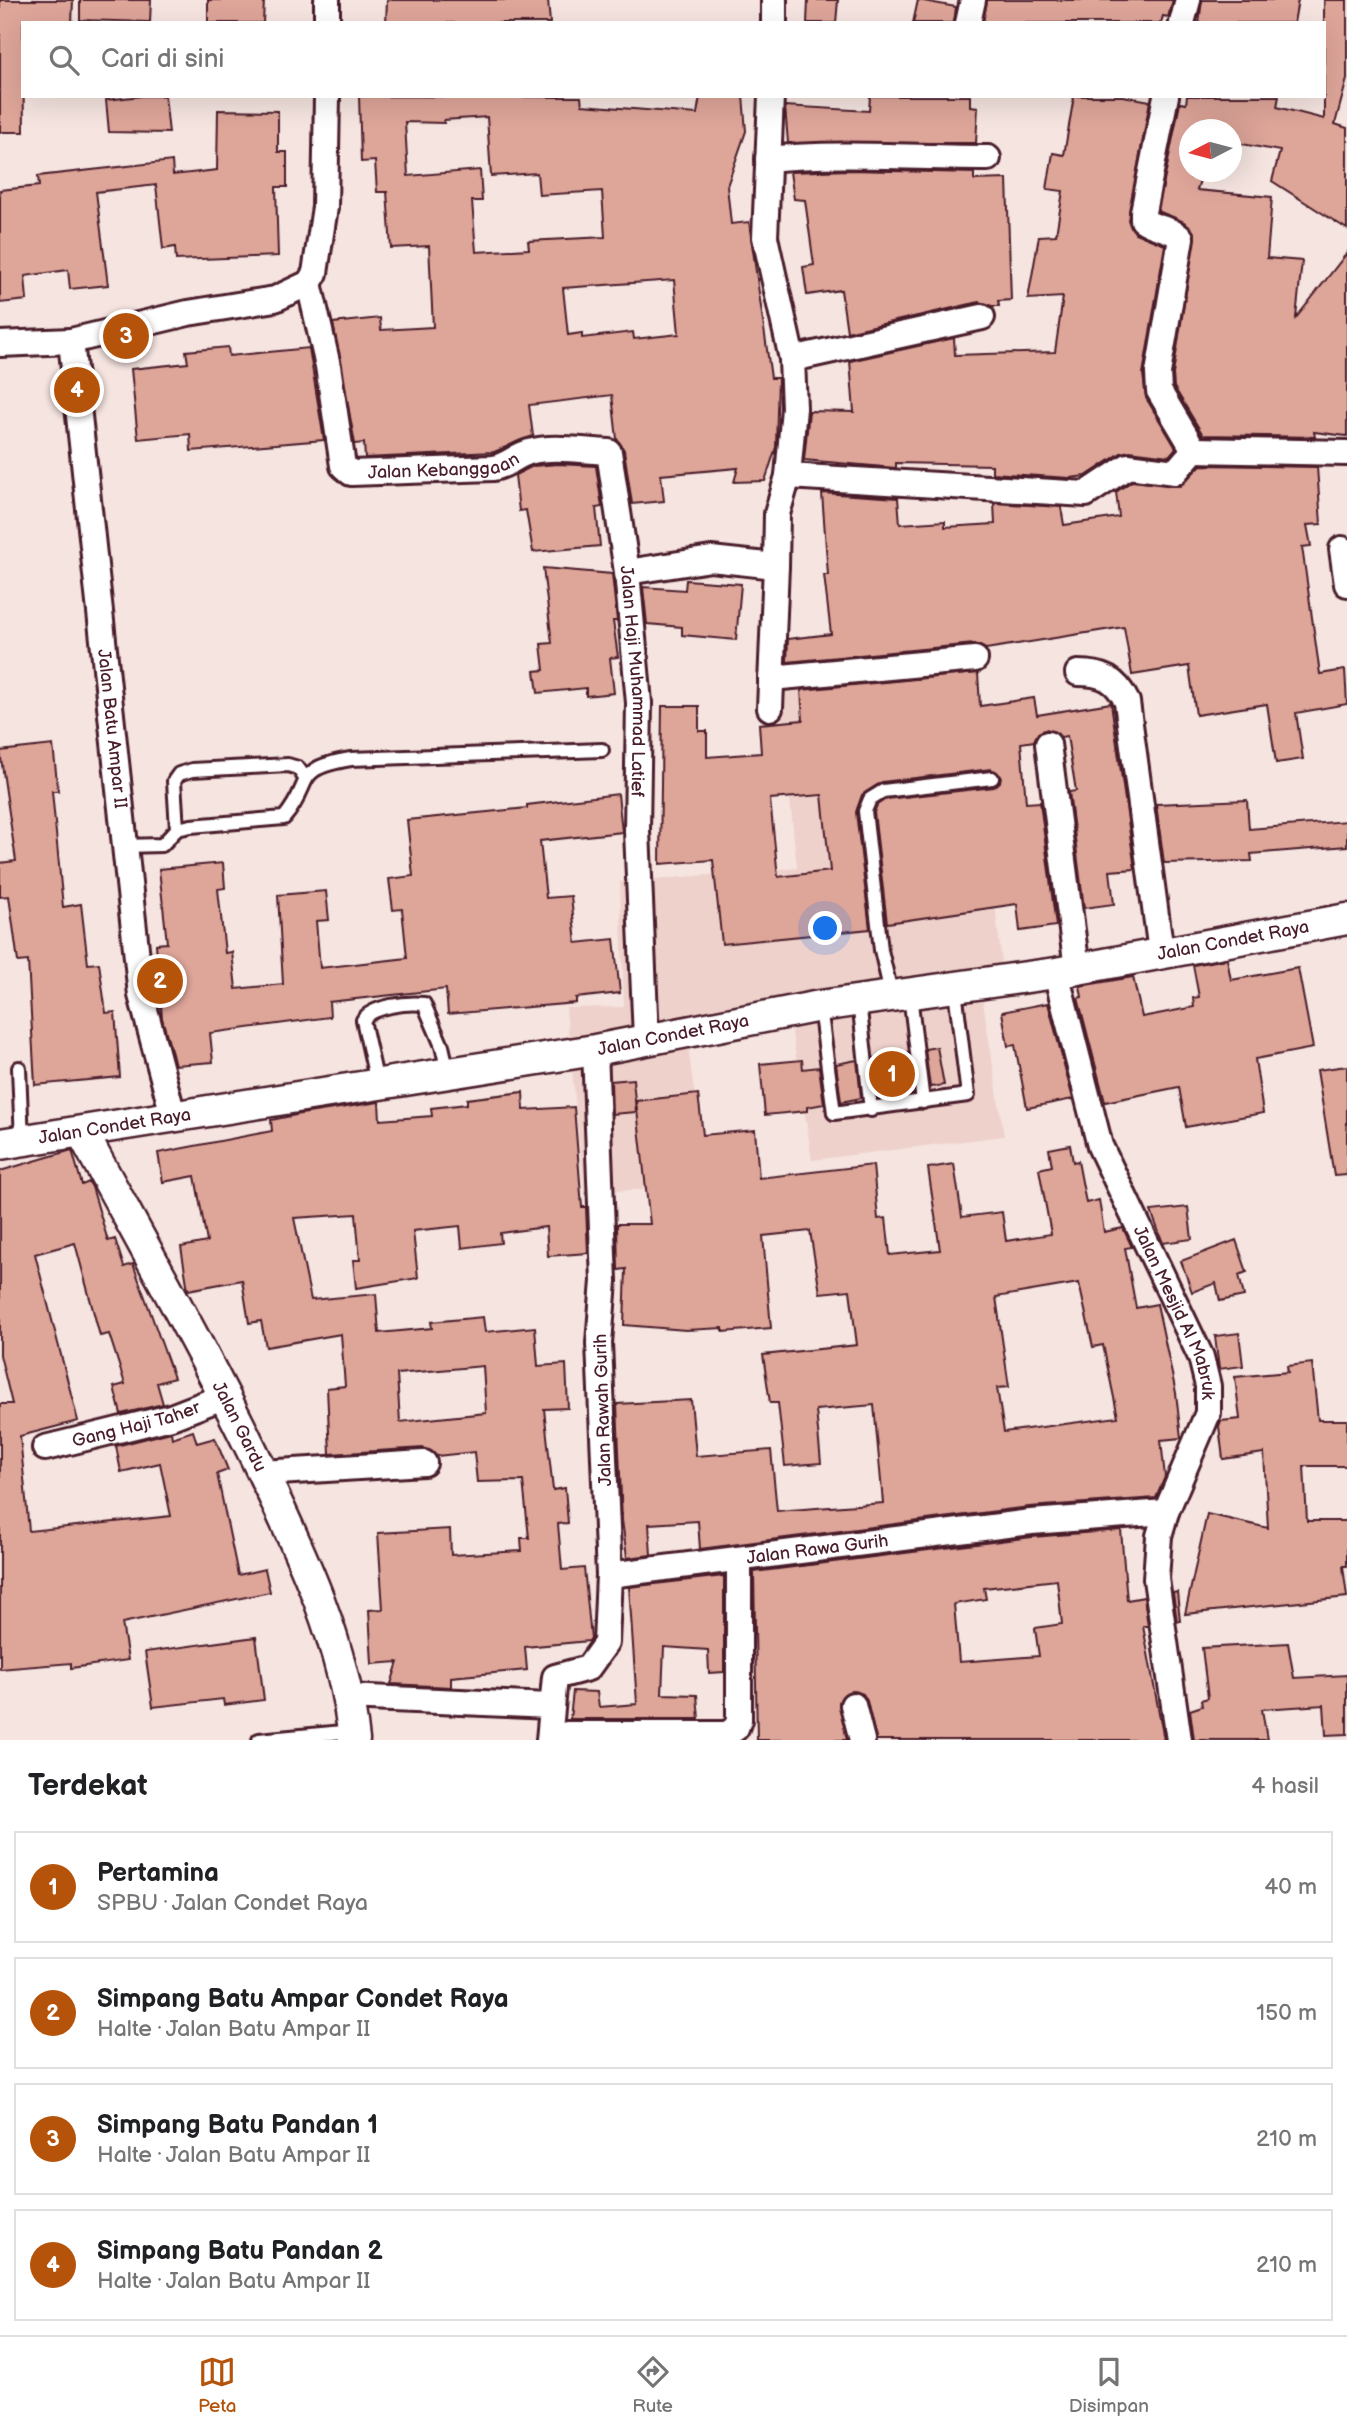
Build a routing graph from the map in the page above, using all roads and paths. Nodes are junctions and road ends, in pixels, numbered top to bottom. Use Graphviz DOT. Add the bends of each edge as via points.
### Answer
graph roads {
  1 [pos="327,0"];
  2 [pos="774,0"];
  3 [pos="973,0"];
  4 [pos="1188,0"];
  5 [pos="327,21"];
  6 [pos="774,21"];
  7 [pos="968,21"];
  8 [pos="1183,21"];
  9 [pos="327,98"];
  10 [pos="771,98"];
  11 [pos="1166,98"];
  12 [pos="988,158"];
  13 [pos="768,159"];
  14 [pos="309,283"];
  15 [pos="982,317"];
  16 [pos="71,341"];
  17 [pos="0,344"];
  18 [pos="792,359"];
  19 [pos="1194,450"];
  20 [pos="1347,453"];
  21 [pos="788,476"];
  22 [pos="1342,549"];
  23 [pos="776,566"];
  24 [pos="626,572"];
  25 [pos="1347,584"];
  26 [pos="975,659"];
  27 [pos="1078,673"];
  28 [pos="771,678"];
  29 [pos="769,708"];
  30 [pos="1048,744"];
  31 [pos="602,750"];
  32 [pos="305,778"];
  33 [pos="992,778"];
  34 [pos="177,829"];
  35 [pos="124,846"];
  36 [pos="1347,919"];
  37 [pos="1161,952"];
  38 [pos="1067,971"];
  39 [pos="955,990"];
  40 [pos="901,996"];
  41 [pos="859,1001"];
  42 [pos="820,1006"];
  43 [pos="646,1038"];
  44 [pos="595,1050"];
  45 [pos="19,1068"];
  46 [pos="449,1072"];
  47 [pos="377,1083"];
  48 [pos="923,1102"];
  49 [pos="871,1110"];
  50 [pos="173,1115"];
  51 [pos="82,1132"];
  52 [pos="11,1142"];
  53 [pos="225,1396"];
  54 [pos="45,1448"];
  55 [pos="424,1463"];
  56 [pos="262,1473"];
  57 [pos="1166,1512"];
  58 [pos="739,1560"];
  59 [pos="609,1575"];
  60 [pos="346,1697"];
  61 [pos="853,1705"];
  62 [pos="550,1706"];
  63 [pos="354,1735"];
  64 [pos="297,1738"];
  65 [pos="259,1740"];
  66 [pos="550,1740"];
  67 [pos="862,1740"];
  68 [pos="1179,1740"];
  1 -- 5 [label="street"];
  2 -- 6 [label="street"];
  3 -- 7 [label="street"];
  4 -- 8 [label="street"];
  9 -- 14 [label="street" via="325,207 315,273"];
  10 -- 13 [label="street"];
  11 -- 19 [label="street" via="1143,220 1174,230 1181,237 1157,373 1159,391"];
  12 -- 13 [label="street" via="818,154"];
  13 -- 18 [label="street" via="765,237"];
  14 -- 16 [label="street" via="275,299 188,313"];
  14 -- 24 [label="street, Jalan Kebanggaan" via="345,468 360,475 493,468 540,450 609,452"];
  15 -- 18 [label="street"];
  16 -- 17 [label="street"];
  16 -- 35 [label="street, Jalan Batu Ampar II"];
  18 -- 21 [label="street" via="794,408"];
  19 -- 20 [label="street"];
  19 -- 21 [label="street" via="1180,470 1128,466 1086,494"];
  21 -- 23 [label="street" via="777,514"];
  22 -- 25 [label="street"];
  23 -- 24 [label="street, Jalan Haji Muhammad Latief" via="711,559"];
  23 -- 28 [label="street"];
  24 -- 43 [label="street, Jalan Haji Muhammad Latief" via="639,703 637,831"];
  26 -- 28 [label="street"];
  27 -- 37 [label="street" via="1109,677 1120,686 1127,702"];
  28 -- 29 [label="street"];
  30 -- 38 [label="street, Jalan Mesjid Al Mabruk"];
  31 -- 32 [label="lane" via="351,759 321,764"];
  32 -- 34 [label="lane" via="297,803 284,818"];
  32 -- 34 [label="lane" via="298,768 288,765 179,774 174,781"];
  33 -- 40 [label="lane" via="883,792 870,799 865,811 880,937"];
  34 -- 35 [label="lane" via="162,845"];
  35 -- 50 [label="street, Jalan Batu Ampar II" via="142,995"];
  36 -- 37 [label="street, Jalan Condet Raya"];
  37 -- 38 [label="street, Jalan Condet Raya"];
  38 -- 39 [label="street, Jalan Condet Raya"];
  38 -- 57 [label="street, Jalan Mesjid Al Mabruk" via="1100,1146 1201,1357 1208,1386 1208,1413"];
  39 -- 40 [label="street, Jalan Condet Raya"];
  39 -- 48 [label="lane" via="968,1095"];
  40 -- 41 [label="street, Jalan Condet Raya"];
  40 -- 48 [label="lane"];
  41 -- 42 [label="street, Jalan Condet Raya"];
  41 -- 49 [label="lane"];
  42 -- 43 [label="street, Jalan Condet Raya"];
  42 -- 49 [label="lane" via="834,1113"];
  43 -- 44 [label="street, Jalan Condet Raya"];
  44 -- 46 [label="street, Jalan Condet Raya"];
  44 -- 59 [label="street, Jalan Rawah Gurih" via="604,1282 599,1343"];
  45 -- 52 [label="lane"];
  46 -- 47 [label="street, Jalan Condet Raya"];
  46 -- 47 [label="lane" via="424,1004 385,1008 366,1014 363,1020"];
  47 -- 50 [label="street, Jalan Condet Raya"];
  48 -- 49 [label="lane"];
  50 -- 51 [label="street, Jalan Condet Raya"];
  51 -- 52 [label="street, Jalan Condet Raya"];
  51 -- 53 [label="street, Jalan Gardu"];
  53 -- 54 [label="street, Gang Haji Taher" via="171,1417"];
  53 -- 56 [label="street, Jalan Gardu"];
  55 -- 56 [label="street"];
  56 -- 60 [label="street, Jalan Gardu" via="330,1624"];
  57 -- 58 [label="street, Jalan Rawa Gurih" via="1031,1522"];
  57 -- 68 [label="street, Jalan Mesjid Al Mabruk" via="1156,1579"];
  58 -- 59 [label="street"];
  58 -- 66 [label="street, Jalan Rawa Gurih" via="736,1728 727,1734 567,1734"];
  59 -- 62 [label="street, Jalan Rawah Gurih" via="606,1643 587,1668 555,1677"];
  60 -- 62 [label="street"];
  60 -- 63 [label="street, Jalan Gardu"];
  61 -- 67 [label="street"];
  62 -- 66 [label="street, Jalan Rawah Gurih"];
  63 -- 64 [label="lane"];
  64 -- 65 [label="lane"];
}
